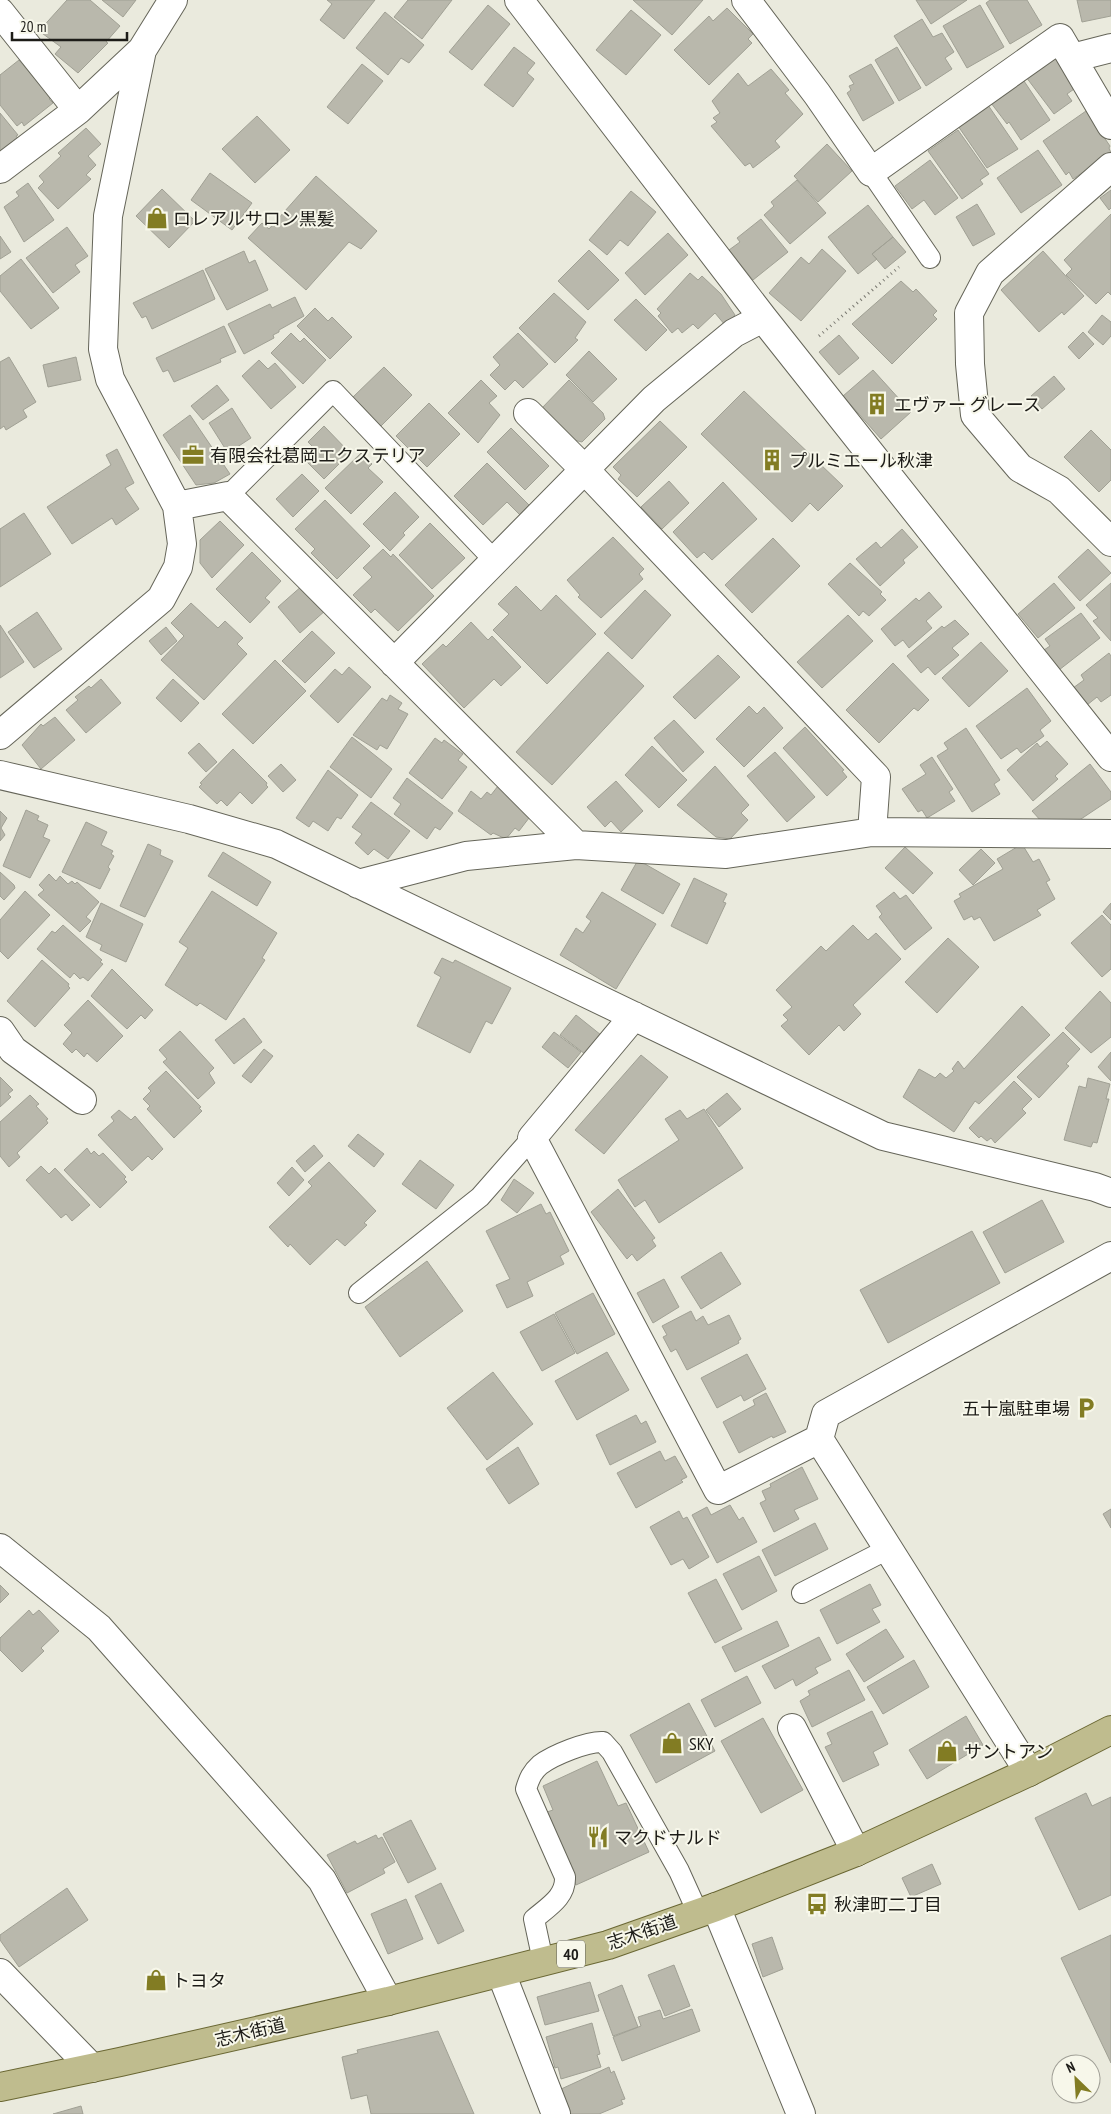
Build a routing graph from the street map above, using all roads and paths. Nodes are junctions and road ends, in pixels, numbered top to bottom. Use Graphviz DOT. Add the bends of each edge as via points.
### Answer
graph roads {
  1 [pos="173,0"];
  2 [pos="519,0"];
  3 [pos="746,0"];
  4 [pos="0,12"];
  5 [pos="1111,48"];
  6 [pos="142,50"];
  7 [pos="1072,58"];
  8 [pos="78,110"];
  9 [pos="1111,125"];
  10 [pos="1111,167"];
  11 [pos="0,169"];
  12 [pos="871,172"];
  13 [pos="926,252"];
  14 [pos="763,318"];
  15 [pos="794,358"];
  16 [pos="528,413"];
  17 [pos="584,468"];
  18 [pos="228,496"];
  19 [pos="177,506"];
  20 [pos="1111,542"];
  21 [pos="495,561"];
  22 [pos="394,663"];
  23 [pos="0,735"];
  24 [pos="1111,757"];
  25 [pos="0,775"];
  26 [pos="872,832"];
  27 [pos="1111,834"];
  28 [pos="576,845"];
  29 [pos="358,884"];
  30 [pos="634,1016"];
  31 [pos="0,1031"];
  32 [pos="82,1100"];
  33 [pos="532,1138"];
  34 [pos="1111,1193"];
  35 [pos="1111,1256"];
  36 [pos="359,1293"];
  37 [pos="819,1439"];
  38 [pos="0,1548"];
  39 [pos="888,1549"];
  40 [pos="802,1593"];
  41 [pos="792,1728"];
  42 [pos="1111,1730"];
  43 [pos="1029,1772"];
  44 [pos="856,1852"];
  45 [pos="707,1910"];
  46 [pos="543,1961"];
  47 [pos="0,1973"];
  48 [pos="501,1973"];
  49 [pos="388,2001"];
  50 [pos="92,2068"];
  51 [pos="0,2086"];
  52 [pos="556,2114"];
  53 [pos="800,2114"];
  1 -- 6 [label="street"];
  2 -- 14 [label="street"];
  3 -- 12 [label="street"];
  4 -- 8 [label="street"];
  5 -- 7 [label="street"];
  6 -- 8 [label="street"];
  6 -- 19 [label="street" via="108,216 103,349 110,379"];
  7 -- 9 [label="street"];
  7 -- 12 [label="street" via="1060,38"];
  8 -- 11 [label="street"];
  10 -- 20 [label="street" via="990,273 970,313 970,364 975,414 1020,468 1059,490"];
  12 -- 13 [label="lane"];
  13 -- 15 [label="path"];
  14 -- 15 [label="street"];
  14 -- 17 [label="street" via="734,334 654,399"];
  15 -- 24 [label="street"];
  16 -- 17 [label="street"];
  17 -- 21 [label="street"];
  17 -- 26 [label="street" via="876,777"];
  18 -- 19 [label="street"];
  18 -- 21 [label="lane" via="333,392"];
  18 -- 22 [label="street"];
  19 -- 23 [label="street" via="182,544 178,567 161,599"];
  21 -- 22 [label="street"];
  22 -- 28 [label="street"];
  25 -- 29 [label="street" via="189,819 276,844"];
  26 -- 27 [label="street"];
  26 -- 28 [label="street" via="726,854"];
  28 -- 29 [label="street" via="466,856"];
  29 -- 30 [label="street"];
  30 -- 33 [label="street"];
  30 -- 34 [label="street" via="883,1136 1094,1186"];
  31 -- 32 [label="street" via="13,1050"];
  33 -- 36 [label="lane" via="480,1198"];
  33 -- 37 [label="street" via="718,1490"];
  35 -- 37 [label="street" via="826,1414"];
  37 -- 39 [label="street"];
  38 -- 49 [label="street" via="99,1628 322,1880"];
  39 -- 40 [label="lane"];
  39 -- 43 [label="street"];
  41 -- 44 [label="street"];
  42 -- 43 [label="main road, 志木街道 / 40"];
  43 -- 44 [label="main road, 志木街道 / 40"];
  44 -- 45 [label="main road, 志木街道 / 40"];
  45 -- 46 [label="main road, 志木街道 / 40" via="608,1944"];
  45 -- 46 [label="lane" via="679,1871 612,1752 604,1742 594,1741 541,1764 530,1776 526,1789 566,1887 534,1919"];
  45 -- 53 [label="street"];
  46 -- 48 [label="main road, 志木街道 / 40"];
  47 -- 50 [label="street"];
  48 -- 49 [label="main road, 志木街道 / 40"];
  48 -- 52 [label="street"];
  49 -- 50 [label="main road, 志木街道 / 40"];
  50 -- 51 [label="main road, 志木街道 / 40"];
}
